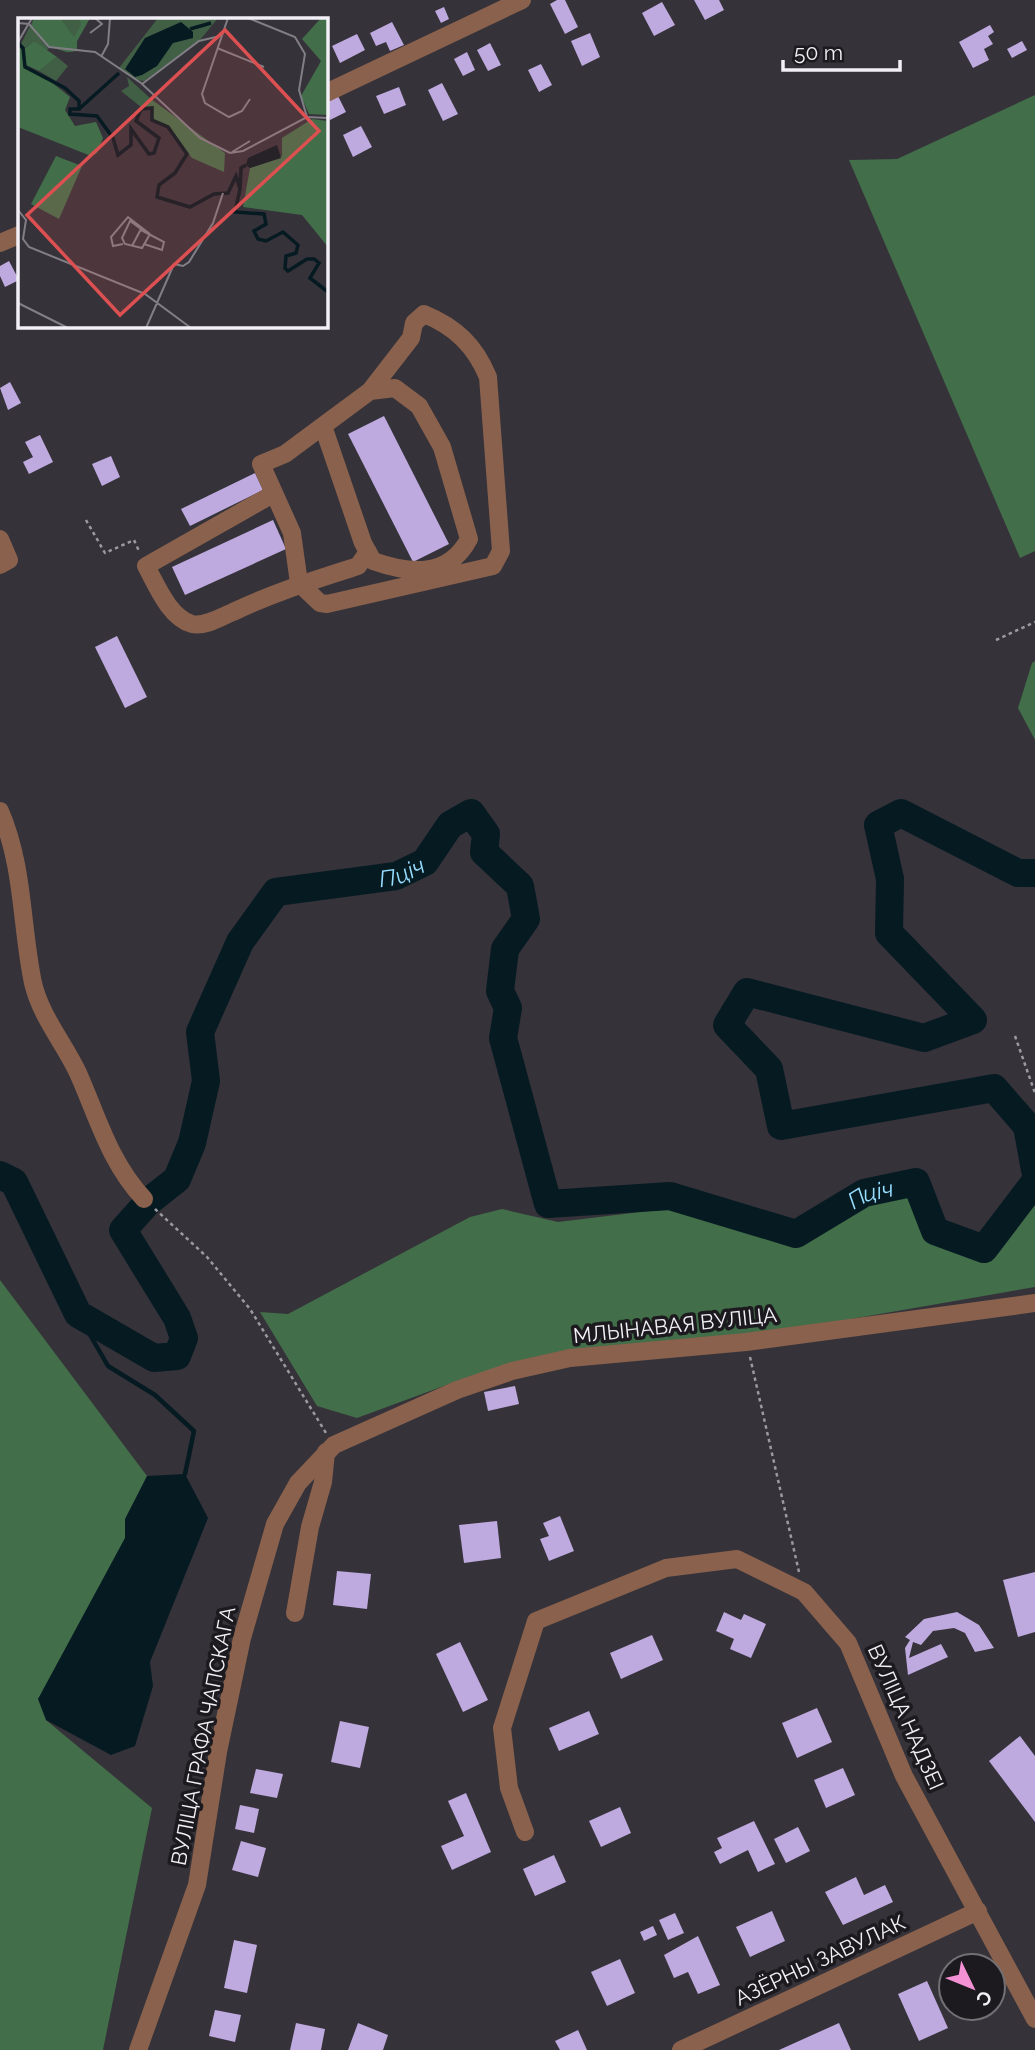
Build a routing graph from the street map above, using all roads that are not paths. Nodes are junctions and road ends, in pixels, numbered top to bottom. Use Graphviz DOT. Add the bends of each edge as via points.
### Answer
graph roads {
  1 [pos="522,0"];
  2 [pos="327,93"];
  3 [pos="18,235"];
  4 [pos="0,243"];
  5 [pos="370,391"];
  6 [pos="323,426"];
  7 [pos="273,495"];
  8 [pos="0,539"];
  9 [pos="368,552"];
  10 [pos="5,563"];
  11 [pos="299,583"];
  12 [pos="0,811"];
  13 [pos="148,1203"];
  14 [pos="1035,1303"];
  15 [pos="330,1448"];
  16 [pos="295,1613"];
  17 [pos="525,1832"];
  18 [pos="978,1911"];
  19 [pos="1035,1983"];
  20 [pos="1025,2000"];
  21 [pos="1035,2019"];
  22 [pos="138,2050"];
  23 [pos="681,2050"];
  1 -- 2 [label="street"];
  3 -- 4 [label="street"];
  5 -- 6 [label="street"];
  5 -- 9 [label="street" via="395,387 419,406 442,447 469,539 459,558 409,571 373,561"];
  5 -- 11 [label="street" via="425,314 446,323 478,353 488,377 501,551 493,566 480,572 327,604"];
  6 -- 7 [label="street" via="285,454 261,464"];
  6 -- 9 [label="street"];
  7 -- 11 [label="street" via="292,533"];
  7 -- 11 [label="street" via="146,566 175,613 195,625"];
  8 -- 10 [label="street"];
  9 -- 11 [label="street" via="358,565"];
  12 -- 13 [label="street" via="20,884 33,985 117,1164"];
  14 -- 15 [label="street, МЛЫНАВАЯ ВУЛІЦА" via="746,1342 583,1357 512,1371 393,1416"];
  15 -- 16 [label="street"];
  15 -- 22 [label="street, ВУЛІЦА ГРАФА ЧАПСКАГА" via="285,1503 257,1580 218,1752 197,1885"];
  17 -- 18 [label="street, ВУЛІЦА НАДЗЕІ" via="509,1788 502,1728 536,1621 666,1568 737,1559 804,1592 848,1643 904,1776"];
  18 -- 20 [label="street, ВУЛІЦА НАДЗЕІ"];
  18 -- 23 [label="street, АЗЁРНЫ ЗАВУЛАК"];
  19 -- 20 [label="street"];
  20 -- 21 [label="street, ВУЛІЦА НАДЗЕІ"];
}
